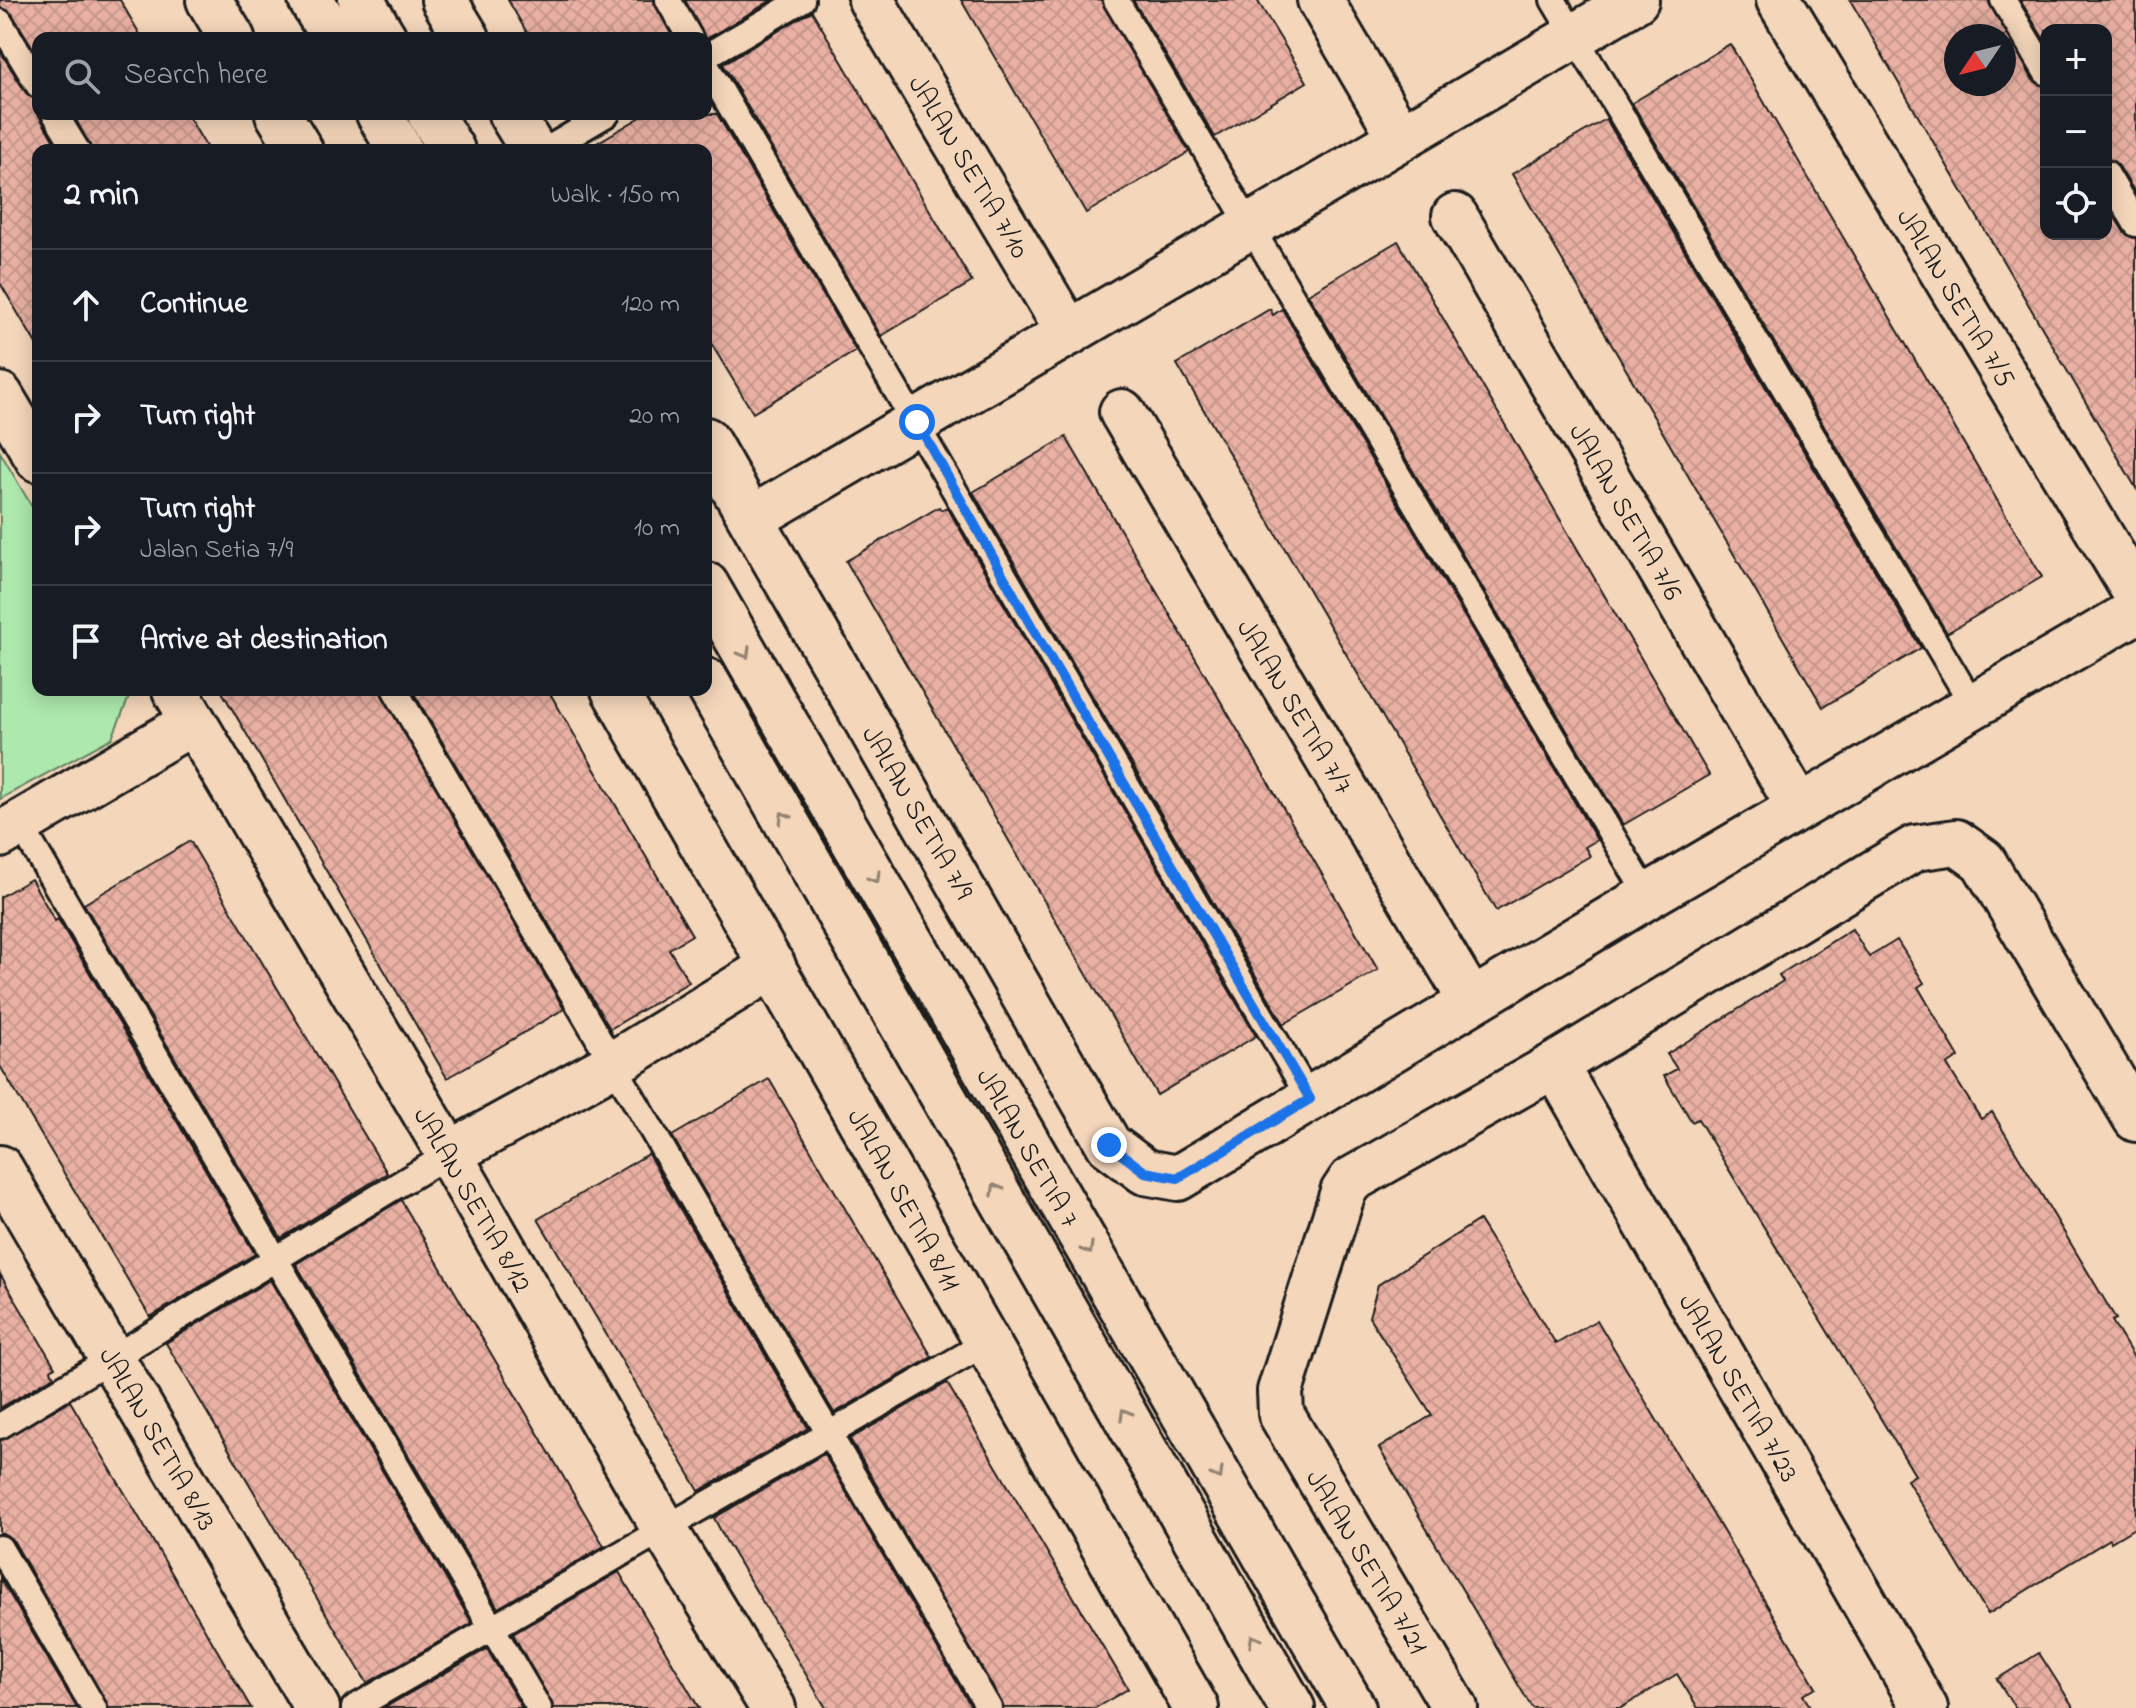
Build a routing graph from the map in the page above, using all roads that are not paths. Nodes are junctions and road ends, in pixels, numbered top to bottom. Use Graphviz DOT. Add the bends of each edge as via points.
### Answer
graph roads {
  1 [pos="209,0"];
  2 [pos="311,0"];
  3 [pos="361,0"];
  4 [pos="444,0"];
  5 [pos="668,0"];
  6 [pos="802,0"];
  7 [pos="871,0"];
  8 [pos="1116,0"];
  9 [pos="1320,0"];
  10 [pos="1636,0"];
  11 [pos="1779,0"];
  12 [pos="2003,0"];
  13 [pos="1564,18"];
  14 [pos="0,22"];
  15 [pos="228,32"];
  16 [pos="330,32"];
  17 [pos="380,32"];
  18 [pos="463,32"];
  19 [pos="687,32"];
  20 [pos="712,52"];
  21 [pos="2040,62"];
  22 [pos="32,75"];
  23 [pos="712,75"];
  24 [pos="59,120"];
  25 [pos="282,120"];
  26 [pos="382,120"];
  27 [pos="434,120"];
  28 [pos="515,120"];
  29 [pos="597,120"];
  30 [pos="1401,138"];
  31 [pos="73,144"];
  32 [pos="296,144"];
  33 [pos="396,144"];
  34 [pos="448,144"];
  35 [pos="529,144"];
  36 [pos="556,144"];
  37 [pos="2112,183"];
  38 [pos="1455,216"];
  39 [pos="2136,224"];
  40 [pos="1250,226"];
  41 [pos="1069,333"];
  42 [pos="0,395"];
  43 [pos="1122,412"];
  44 [pos="917,422"];
  45 [pos="32,449"];
  46 [pos="712,450"];
  47 [pos="753,518"];
  48 [pos="2136,594"];
  49 [pos="712,595"];
  50 [pos="2136,611"];
  51 [pos="712,692"];
  52 [pos="398,696"];
  53 [pos="617,696"];
  54 [pos="184,706"];
  55 [pos="1974,707"];
  56 [pos="1799,807"];
  57 [pos="10,830"];
  58 [pos="1648,896"];
  59 [pos="773,966"];
  60 [pos="1471,1001"];
  61 [pos="613,1064"];
  62 [pos="1555,1065"];
  63 [pos="1310,1099"];
  64 [pos="2136,1119"];
  65 [pos="449,1154"];
  66 [pos="0,1168"];
  67 [pos="275,1258"];
  68 [pos="986,1343"];
  69 [pos="112,1358"];
  70 [pos="0,1426"];
  71 [pos="830,1436"];
  72 [pos="663,1527"];
  73 [pos="0,1548"];
  74 [pos="492,1627"];
  75 [pos="94,1708"];
  76 [pos="317,1708"];
  77 [pos="354,1708"];
  78 [pos="539,1708"];
  79 [pos="773,1708"];
  80 [pos="989,1708"];
  81 [pos="1196,1708"];
  82 [pos="1292,1708"];
  83 [pos="1353,1708"];
  84 [pos="1455,1708"];
  85 [pos="1925,1708"];
  1 -- 15 [label="street"];
  2 -- 16 [label="street"];
  3 -- 17 [label="street"];
  4 -- 18 [label="street"];
  5 -- 19 [label="lane"];
  6 -- 20 [label="lane"];
  7 -- 41 [label="street, JALAN SETIA 7/10"];
  8 -- 40 [label="lane"];
  9 -- 30 [label="street"];
  10 -- 13 [label="street"];
  11 -- 48 [label="street, JALAN SETIA 7/5"];
  12 -- 21 [label="lane"];
  13 -- 30 [label="street"];
  13 -- 55 [label="lane"];
  14 -- 22 [label="lane"];
  23 -- 44 [label="lane"];
  24 -- 31 [label="lane"];
  25 -- 32 [label="street"];
  26 -- 33 [label="street"];
  27 -- 34 [label="street"];
  28 -- 35 [label="street"];
  29 -- 36 [label="lane"];
  30 -- 40 [label="street"];
  37 -- 39 [label="lane"];
  38 -- 56 [label="street, JALAN SETIA 7/6"];
  40 -- 41 [label="street"];
  40 -- 58 [label="lane"];
  41 -- 44 [label="street"];
  42 -- 45 [label="street"];
  43 -- 60 [label="street, JALAN SETIA 7/7"];
  44 -- 47 [label="street"];
  44 -- 63 [label="lane"];
  46 -- 47 [label="street, JALAN SETIA 7/9"];
  47 -- 63 [label="street, JALAN SETIA 7/9" via="1109,1145 1145,1172 1178,1178"];
  49 -- 83 [label="street, JALAN SETIA 7, one-way"];
  50 -- 55 [label="street"];
  82 -- 51 [label="street, JALAN SETIA 7, one-way"];
  52 -- 61 [label="lane"];
  53 -- 59 [label="street, JALAN SETIA 8/11"];
  54 -- 57 [label="street"];
  54 -- 65 [label="street, JALAN SETIA 8/12"];
  55 -- 56 [label="street"];
  56 -- 58 [label="street"];
  57 -- 67 [label="lane"];
  58 -- 60 [label="street"];
  59 -- 61 [label="street"];
  59 -- 68 [label="street, JALAN SETIA 8/11"];
  60 -- 63 [label="street"];
  61 -- 65 [label="street"];
  61 -- 71 [label="lane"];
  62 -- 64 [label="street" via="1915,848 1956,842 1983,861"];
  62 -- 84 [label="street, JALAN SETIA 7/21" via="1351,1180 1280,1391 1281,1414"];
  62 -- 85 [label="street, JALAN SETIA 7/23"];
  65 -- 67 [label="lane"];
  65 -- 72 [label="street, JALAN SETIA 8/12"];
  66 -- 69 [label="street, JALAN SETIA 8/13"];
  67 -- 69 [label="lane"];
  67 -- 74 [label="lane"];
  68 -- 71 [label="lane"];
  68 -- 81 [label="street, JALAN SETIA 8/11"];
  69 -- 70 [label="lane"];
  69 -- 76 [label="street, JALAN SETIA 8/13"];
  71 -- 72 [label="lane"];
  71 -- 80 [label="lane"];
  72 -- 74 [label="lane"];
  72 -- 79 [label="street, JALAN SETIA 8/12"];
  73 -- 75 [label="lane"];
  74 -- 77 [label="lane"];
  74 -- 78 [label="lane"];
}
